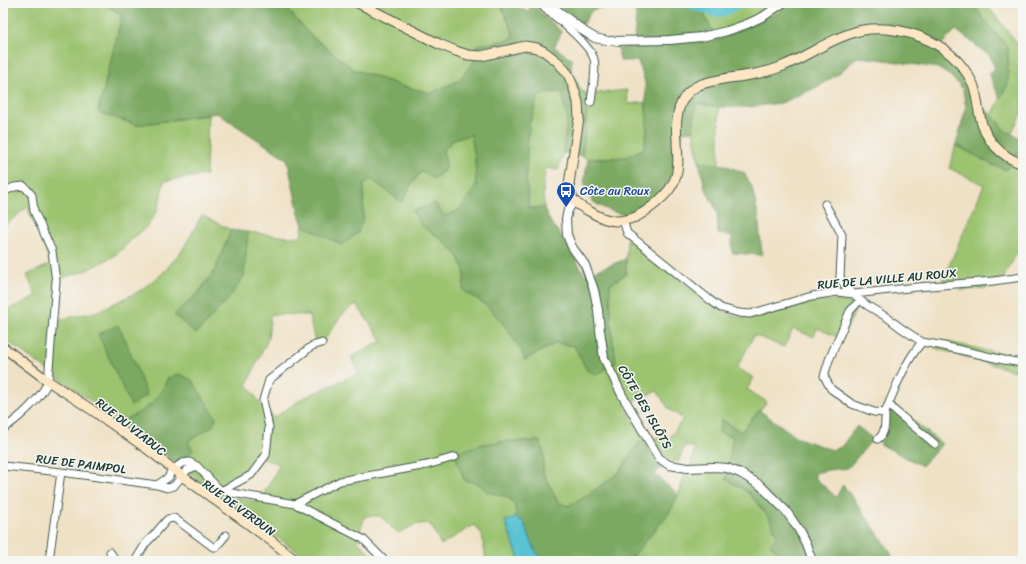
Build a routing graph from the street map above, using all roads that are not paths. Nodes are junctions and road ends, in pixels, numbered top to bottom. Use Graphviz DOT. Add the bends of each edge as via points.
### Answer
graph roads {
  1 [pos="358,3"];
  2 [pos="540,3"];
  3 [pos="548,3"];
  4 [pos="783,3"];
  5 [pos="591,102"];
  6 [pos="1023,164"];
  7 [pos="3,192"];
  8 [pos="574,201"];
  9 [pos="825,204"];
  10 [pos="623,220"];
  11 [pos="1023,276"];
  12 [pos="854,294"];
  13 [pos="860,300"];
  14 [pos="922,342"];
  15 [pos="322,343"];
  16 [pos="3,348"];
  17 [pos="1023,363"];
  18 [pos="48,381"];
  19 [pos="889,404"];
  20 [pos="885,413"];
  21 [pos="3,429"];
  22 [pos="878,440"];
  23 [pos="935,444"];
  24 [pos="455,458"];
  25 [pos="3,466"];
  26 [pos="196,466"];
  27 [pos="172,471"];
  28 [pos="61,472"];
  29 [pos="181,478"];
  30 [pos="157,485"];
  31 [pos="221,491"];
  32 [pos="295,504"];
  33 [pos="226,535"];
  34 [pos="110,552"];
  35 [pos="139,560"];
  36 [pos="49,561"];
  37 [pos="116,561"];
  38 [pos="296,561"];
  39 [pos="385,561"];
  40 [pos="812,561"];
  1 -- 8 [label="main road" via="439,44 468,55 481,56 525,46 537,48 558,62 568,74 578,102 569,184"];
  2 -- 5 [label="street" via="590,50 595,67"];
  3 -- 4 [label="street" via="585,32 608,41 670,40 727,31 764,16"];
  6 -- 10 [label="main road" via="1008,158 991,141 984,130 973,85 953,55 927,39 905,32 863,30 830,42 782,66 757,74 710,81 689,91 678,111 678,163 671,188 649,209"];
  7 -- 18 [label="street" via="24,186 32,195 34,211 52,251 56,281"];
  8 -- 10 [label="main road" via="608,219"];
  8 -- 40 [label="street, CÔTE DES ISLÔTS" via="566,219 567,235 585,265 594,290 604,358 622,395 659,458 669,465 688,468 727,468 760,485 786,510 806,544"];
  9 -- 12 [label="street" via="842,235 840,277"];
  10 -- 12 [label="street, RUE DE LA VILLE AU ROUX" via="627,233 721,308 750,314 812,296 838,292"];
  11 -- 12 [label="street, RUE DE LA VILLE AU ROUX"];
  12 -- 13 [label="street"];
  13 -- 14 [label="street"];
  13 -- 20 [label="street" via="850,311 824,376 831,389 852,404"];
  14 -- 17 [label="street"];
  14 -- 19 [label="street" via="906,365"];
  15 -- 31 [label="street" via="312,346 270,380 263,400 269,427 266,455 251,475"];
  16 -- 18 [label="main road"];
  18 -- 21 [label="street" via="36,400 22,415"];
  18 -- 27 [label="main road, RUE DU VIADUC" via="146,448"];
  19 -- 20 [label="street"];
  19 -- 23 [label="street"];
  20 -- 22 [label="street" via="883,436"];
  24 -- 32 [label="street" via="340,481"];
  25 -- 28 [label="street, RUE DE PAIMPOL"];
  26 -- 27 [label="street" via="189,462 182,463"];
  26 -- 29 [label="street, RUE DE PAIMPOL" via="187,470"];
  26 -- 31 [label="street"];
  27 -- 29 [label="main road, RUE DE VERDUN"];
  27 -- 30 [label="street" via="169,477"];
  28 -- 30 [label="street, RUE DE PAIMPOL"];
  28 -- 36 [label="street"];
  29 -- 30 [label="street, RUE DE PAIMPOL" via="174,486 167,488"];
  29 -- 38 [label="main road, RUE DE VERDUN"];
  31 -- 32 [label="street"];
  32 -- 39 [label="street" via="363,539"];
  33 -- 35 [label="street" via="214,547 174,518 168,519 146,543"];
  34 -- 37 [label="street"];
}
